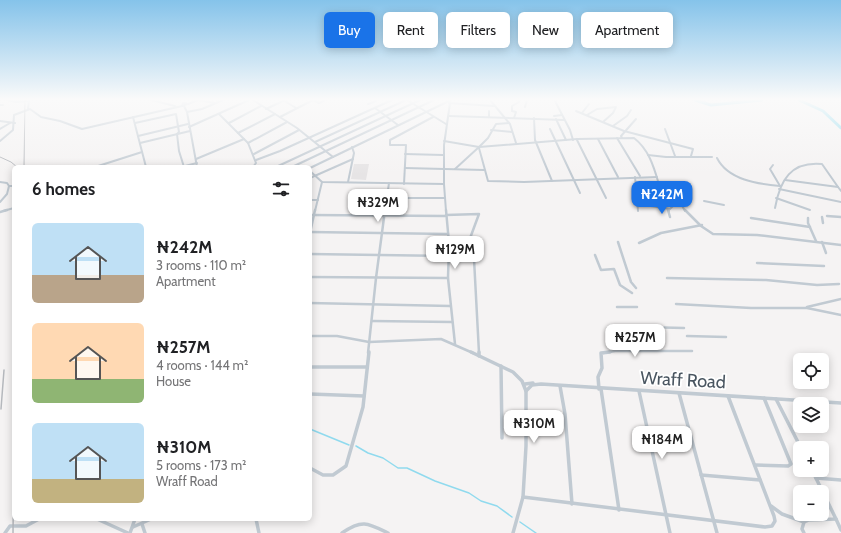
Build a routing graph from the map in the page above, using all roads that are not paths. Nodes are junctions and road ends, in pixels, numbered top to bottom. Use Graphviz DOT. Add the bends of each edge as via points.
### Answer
graph roads {
  1 [pos="16,124"];
  2 [pos="446,124"];
  3 [pos="70,125"];
  4 [pos="98,125"];
  5 [pos="135,125"];
  6 [pos="188,125"];
  7 [pos="230,125"];
  8 [pos="253,125"];
  9 [pos="282,125"];
  10 [pos="292,125"];
  11 [pos="338,125"];
  12 [pos="352,125"];
  13 [pos="366,125"];
  14 [pos="381,125"];
  15 [pos="398,125"];
  16 [pos="418,125"];
  17 [pos="496,125"];
  18 [pos="510,125"];
  19 [pos="535,125"];
  20 [pos="558,125"];
  21 [pos="567,125"];
  22 [pos="611,125"];
  23 [pos="630,125"];
  24 [pos="614,126"];
  25 [pos="178,127"];
  26 [pos="299,129"];
  27 [pos="550,129"];
  28 [pos="664,129"];
  29 [pos="152,130"];
  30 [pos="491,130"];
  31 [pos="190,131"];
  32 [pos="624,131"];
  33 [pos="512,132"];
  34 [pos="149,133"];
  35 [pos="238,133"];
  36 [pos="177,134"];
  37 [pos="138,136"];
  38 [pos="310,138"];
  39 [pos="617,138"];
  40 [pos="622,138"];
  41 [pos="244,139"];
  42 [pos="598,139"];
  43 [pos="566,140"];
  44 [pos="576,140"];
  45 [pos="0,141"];
  46 [pos="444,141"];
  47 [pos="555,141"];
  48 [pos="314,142"];
  49 [pos="536,142"];
  50 [pos="669,142"];
  51 [pos="140,143"];
  52 [pos="248,143"];
  53 [pos="516,143"];
  54 [pos="320,146"];
  55 [pos="352,147"];
  56 [pos="479,148"];
  57 [pos="326,151"];
  58 [pos="142,152"];
  59 [pos="254,154"];
  60 [pos="406,154"];
  61 [pos="444,155"];
  62 [pos="648,155"];
  63 [pos="675,156"];
  64 [pos="690,156"];
  65 [pos="333,157"];
  66 [pos="712,157"];
  67 [pos="717,158"];
  68 [pos="196,159"];
  69 [pos="353,159"];
  70 [pos="256,160"];
  71 [pos="197,163"];
  72 [pos="101,165"];
  73 [pos="145,165"];
  74 [pos="183,165"];
  75 [pos="190,165"];
  76 [pos="255,165"];
  77 [pos="280,165"];
  78 [pos="296,165"];
  79 [pos="773,165"];
  80 [pos="312,167"];
  81 [pos="405,168"];
  82 [pos="444,168"];
  83 [pos="455,169"];
  84 [pos="484,170"];
  85 [pos="312,173"];
  86 [pos="315,176"];
  87 [pos="635,176"];
  88 [pos="312,177"];
  89 [pos="618,177"];
  90 [pos="640,177"];
  91 [pos="657,177"];
  92 [pos="597,179"];
  93 [pos="574,180"];
  94 [pos="785,180"];
  95 [pos="552,181"];
  96 [pos="0,182"];
  97 [pos="322,182"];
  98 [pos="348,182"];
  99 [pos="389,183"];
  100 [pos="404,184"];
  101 [pos="444,184"];
  102 [pos="780,186"];
  103 [pos="11,187"];
  104 [pos="838,187"];
  105 [pos="779,189"];
  106 [pos="636,190"];
  107 [pos="841,190"];
  108 [pos="661,191"];
  109 [pos="580,193"];
  110 [pos="388,198"];
  111 [pos="445,198"];
  112 [pos="606,198"];
  113 [pos="776,198"];
  114 [pos="312,200"];
  115 [pos="318,200"];
  116 [pos="679,200"];
  117 [pos="704,201"];
  118 [pos="0,202"];
  119 [pos="841,202"];
  120 [pos="638,204"];
  121 [pos="724,205"];
  122 [pos="775,208"];
  123 [pos="12,209"];
  124 [pos="668,209"];
  125 [pos="810,210"];
  126 [pos="638,211"];
  127 [pos="0,212"];
  128 [pos="315,215"];
  129 [pos="385,216"];
  130 [pos="446,216"];
  131 [pos="827,216"];
  132 [pos="822,217"];
  133 [pos="841,217"];
  134 [pos="670,218"];
  135 [pos="751,218"];
  136 [pos="808,218"];
  137 [pos="823,223"];
  138 [pos="312,225"];
  139 [pos="702,225"];
  140 [pos="810,227"];
  141 [pos="312,232"];
  142 [pos="383,234"];
  143 [pos="448,234"];
  144 [pos="618,242"];
  145 [pos="816,242"];
  146 [pos="822,242"];
  147 [pos="639,243"];
  148 [pos="840,245"];
  149 [pos="841,250"];
  150 [pos="826,253"];
  151 [pos="312,254"];
  152 [pos="449,254"];
  153 [pos="472,254"];
  154 [pos="595,255"];
  155 [pos="380,256"];
  156 [pos="757,263"];
  157 [pos="824,266"];
  158 [pos="312,277"];
  159 [pos="376,278"];
  160 [pos="448,278"];
  161 [pos="668,278"];
  162 [pos="840,285"];
  163 [pos="636,288"];
  164 [pos="632,293"];
  165 [pos="841,299"];
  166 [pos="312,303"];
  167 [pos="676,304"];
  168 [pos="373,305"];
  169 [pos="450,306"];
  170 [pos="617,308"];
  171 [pos="637,308"];
  172 [pos="806,308"];
  173 [pos="841,315"];
  174 [pos="372,321"];
  175 [pos="452,322"];
  176 [pos="643,327"];
  177 [pos="684,328"];
  178 [pos="312,336"];
  179 [pos="687,336"];
  180 [pos="726,337"];
  181 [pos="369,342"];
  182 [pos="455,344"];
  183 [pos="692,351"];
  184 [pos="479,356"];
  185 [pos="501,366"];
  186 [pos="312,367"];
  187 [pos="367,367"];
  188 [pos="534,383"];
  189 [pos="525,384"];
  190 [pos="560,386"];
  191 [pos="600,389"];
  192 [pos="526,391"];
  193 [pos="639,391"];
  194 [pos="679,393"];
  195 [pos="312,394"];
  196 [pos="364,396"];
  197 [pos="728,396"];
  198 [pos="764,398"];
  199 [pos="776,399"];
  200 [pos="841,403"];
  201 [pos="502,438"];
  202 [pos="797,441"];
  203 [pos="755,465"];
  204 [pos="312,469"];
  205 [pos="701,475"];
  206 [pos="816,478"];
  207 [pos="760,480"];
  208 [pos="841,480"];
  209 [pos="523,497"];
  210 [pos="572,504"];
  211 [pos="770,505"];
  212 [pos="619,510"];
  213 [pos="666,515"];
  214 [pos="793,518"];
  215 [pos="836,519"];
  216 [pos="35,521"];
  217 [pos="102,521"];
  218 [pos="134,521"];
  219 [pos="147,521"];
  220 [pos="256,521"];
  221 [pos="714,521"];
  222 [pos="798,521"];
  223 [pos="800,521"];
  224 [pos="804,522"];
  225 [pos="142,524"];
  226 [pos="802,527"];
  227 [pos="841,530"];
  228 [pos="130,531"];
  229 [pos="5,533"];
  230 [pos="146,533"];
  231 [pos="259,533"];
  232 [pos="342,533"];
  233 [pos="388,533"];
  234 [pos="513,533"];
  235 [pos="670,533"];
  236 [pos="717,533"];
  237 [pos="804,533"];
  1 -- 45 [label="street" via="12,132"];
  2 -- 46 [label="street"];
  3 -- 4 [label="street" via="80,129"];
  5 -- 37 [label="street"];
  6 -- 25 [label="street"];
  6 -- 31 [label="street"];
  7 -- 35 [label="street"];
  8 -- 35 [label="street"];
  9 -- 52 [label="street"];
  10 -- 26 [label="street"];
  11 -- 38 [label="street"];
  12 -- 48 [label="street"];
  13 -- 54 [label="street"];
  14 -- 57 [label="street"];
  15 -- 55 [label="street"];
  16 -- 60 [label="street" via="390,140 390,145 406,145"];
  17 -- 30 [label="street"];
  18 -- 33 [label="street"];
  19 -- 49 [label="street"];
  20 -- 43 [label="street"];
  21 -- 44 [label="street"];
  22 -- 24 [label="street"];
  23 -- 32 [label="street"];
  24 -- 32 [label="street"];
  25 -- 34 [label="street"];
  25 -- 36 [label="street"];
  26 -- 38 [label="street"];
  26 -- 59 [label="street"];
  27 -- 47 [label="street"];
  28 -- 50 [label="street"];
  29 -- 34 [label="street"];
  30 -- 33 [label="street"];
  30 -- 56 [label="street"];
  31 -- 36 [label="street"];
  31 -- 68 [label="street"];
  32 -- 40 [label="street"];
  32 -- 50 [label="street"];
  33 -- 53 [label="street"];
  34 -- 37 [label="street"];
  35 -- 41 [label="street"];
  36 -- 51 [label="street"];
  36 -- 74 [label="street"];
  37 -- 51 [label="street"];
  38 -- 48 [label="street"];
  38 -- 70 [label="street"];
  39 -- 40 [label="street"];
  39 -- 42 [label="street"];
  39 -- 90 [label="street"];
  40 -- 62 [label="street" via="637,140"];
  41 -- 52 [label="street"];
  41 -- 68 [label="street"];
  42 -- 44 [label="street"];
  42 -- 89 [label="street"];
  43 -- 44 [label="street"];
  43 -- 47 [label="street"];
  44 -- 92 [label="street"];
  46 -- 56 [label="street"];
  46 -- 61 [label="street"];
  47 -- 49 [label="street"];
  47 -- 93 [label="street"];
  48 -- 54 [label="street"];
  49 -- 53 [label="street"];
  49 -- 95 [label="street"];
  50 -- 63 [label="street"];
  50 -- 64 [label="street" via="692,148"];
  51 -- 58 [label="street"];
  52 -- 59 [label="street"];
  53 -- 56 [label="street"];
  54 -- 57 [label="street"];
  54 -- 77 [label="street"];
  55 -- 65 [label="street"];
  55 -- 69 [label="street"];
  56 -- 83 [label="street"];
  56 -- 84 [label="street"];
  57 -- 65 [label="street"];
  57 -- 78 [label="street"];
  58 -- 72 [label="street"];
  58 -- 73 [label="street"];
  59 -- 70 [label="street"];
  60 -- 61 [label="street"];
  60 -- 81 [label="street"];
  61 -- 82 [label="street"];
  62 -- 63 [label="street"];
  62 -- 91 [label="street"];
  63 -- 64 [label="street"];
  64 -- 66 [label="street"];
  65 -- 80 [label="street"];
  67 -- 102 [label="street" via="718,163 728,173 759,183"];
  68 -- 71 [label="street"];
  69 -- 86 [label="street"];
  69 -- 98 [label="street"];
  70 -- 76 [label="street"];
  71 -- 75 [label="street"];
  79 -- 102 [label="street" via="770,168"];
  81 -- 82 [label="street"];
  81 -- 100 [label="street"];
  82 -- 83 [label="street"];
  82 -- 101 [label="street"];
  83 -- 84 [label="street"];
  84 -- 95 [label="street" via="488,180"];
  85 -- 86 [label="street"];
  86 -- 88 [label="street"];
  86 -- 97 [label="street"];
  87 -- 89 [label="street"];
  87 -- 90 [label="street"];
  87 -- 106 [label="street"];
  89 -- 92 [label="street"];
  90 -- 91 [label="street"];
  91 -- 108 [label="street"];
  92 -- 93 [label="street"];
  92 -- 112 [label="street"];
  93 -- 95 [label="street"];
  93 -- 109 [label="street"];
  94 -- 102 [label="street"];
  94 -- 104 [label="street"];
  94 -- 104 [label="street" via="796,166 820,163"];
  96 -- 103 [label="street" via="7,182"];
  97 -- 98 [label="street"];
  97 -- 115 [label="street"];
  98 -- 99 [label="street"];
  99 -- 100 [label="street"];
  99 -- 110 [label="street"];
  100 -- 101 [label="street"];
  101 -- 111 [label="street"];
  102 -- 105 [label="street"];
  103 -- 118 [label="street"];
  104 -- 107 [label="street"];
  105 -- 113 [label="street"];
  105 -- 119 [label="street"];
  106 -- 108 [label="street"];
  106 -- 120 [label="street"];
  108 -- 116 [label="street" via="679,193"];
  110 -- 111 [label="street"];
  110 -- 129 [label="street"];
  111 -- 130 [label="street"];
  113 -- 122 [label="street"];
  113 -- 125 [label="street"];
  114 -- 115 [label="street"];
  115 -- 128 [label="street"];
  116 -- 124 [label="street"];
  116 -- 139 [label="street" via="684,210"];
  117 -- 121 [label="street"];
  120 -- 124 [label="street"];
  120 -- 126 [label="street"];
  123 -- 127 [label="street"];
  124 -- 134 [label="street"];
  128 -- 129 [label="street"];
  128 -- 138 [label="street"];
  129 -- 130 [label="street"];
  129 -- 142 [label="street"];
  130 -- 143 [label="street"];
  130 -- 153 [label="street" via="479,214 469,241"];
  131 -- 133 [label="street"];
  132 -- 137 [label="street"];
  135 -- 140 [label="street"];
  136 -- 140 [label="street"];
  139 -- 145 [label="street" via="707,231 716,234 755,234"];
  139 -- 147 [label="street" via="671,230"];
  140 -- 145 [label="street"];
  141 -- 142 [label="street"];
  142 -- 143 [label="street"];
  142 -- 155 [label="street"];
  143 -- 152 [label="street"];
  144 -- 163 [label="street" via="631,282"];
  145 -- 146 [label="street"];
  146 -- 148 [label="street"];
  146 -- 150 [label="street"];
  148 -- 149 [label="street"];
  151 -- 155 [label="street"];
  152 -- 153 [label="street"];
  152 -- 155 [label="street"];
  152 -- 160 [label="street"];
  153 -- 184 [label="street"];
  154 -- 164 [label="street" via="601,270 614,269 620,285"];
  155 -- 159 [label="street"];
  156 -- 157 [label="street"];
  158 -- 159 [label="street"];
  159 -- 160 [label="street"];
  159 -- 168 [label="street"];
  160 -- 169 [label="street"];
  161 -- 162 [label="street"];
  165 -- 172 [label="street"];
  166 -- 168 [label="street"];
  167 -- 172 [label="street"];
  168 -- 169 [label="street"];
  168 -- 174 [label="street"];
  169 -- 175 [label="street"];
  170 -- 171 [label="street"];
  172 -- 173 [label="street"];
  174 -- 175 [label="street"];
  174 -- 181 [label="street"];
  175 -- 182 [label="street"];
  176 -- 177 [label="street"];
  178 -- 181 [label="street" via="337,336"];
  179 -- 180 [label="street"];
  181 -- 182 [label="street" via="435,338"];
  181 -- 187 [label="street"];
  182 -- 184 [label="street"];
  183 -- 191 [label="street" via="601,353 602,368 598,377"];
  184 -- 185 [label="street"];
  185 -- 189 [label="street" via="514,372"];
  185 -- 201 [label="street"];
  186 -- 187 [label="street"];
  187 -- 196 [label="street"];
  188 -- 189 [label="street, Wraff Road"];
  188 -- 190 [label="street, Wraff Road"];
  188 -- 192 [label="street"];
  189 -- 192 [label="street"];
  190 -- 191 [label="street, Wraff Road"];
  190 -- 210 [label="street" via="565,414"];
  191 -- 193 [label="street, Wraff Road"];
  191 -- 212 [label="street"];
  192 -- 209 [label="street"];
  193 -- 194 [label="street, Wraff Road"];
  193 -- 213 [label="street"];
  194 -- 197 [label="street, Wraff Road"];
  194 -- 205 [label="street"];
  195 -- 196 [label="street"];
  196 -- 204 [label="street" via="346,466 338,473 328,476"];
  197 -- 198 [label="street, Wraff Road"];
  197 -- 203 [label="street"];
  198 -- 199 [label="street, Wraff Road"];
  198 -- 203 [label="street" via="791,464"];
  199 -- 200 [label="street, Wraff Road"];
  199 -- 202 [label="street"];
  203 -- 207 [label="street"];
  205 -- 207 [label="street"];
  205 -- 221 [label="street"];
  206 -- 208 [label="street"];
  206 -- 215 [label="street"];
  207 -- 211 [label="street"];
  209 -- 210 [label="street"];
  209 -- 234 [label="street"];
  210 -- 212 [label="street"];
  211 -- 214 [label="street"];
  211 -- 221 [label="street" via="775,521 772,526"];
  212 -- 213 [label="street"];
  213 -- 221 [label="street"];
  213 -- 235 [label="street"];
  215 -- 224 [label="street"];
  215 -- 227 [label="street"];
  216 -- 229 [label="street" via="26,526 10,526"];
  217 -- 228 [label="street"];
  218 -- 228 [label="street"];
  219 -- 225 [label="street"];
  220 -- 231 [label="street"];
  221 -- 236 [label="street"];
  222 -- 226 [label="street"];
  223 -- 224 [label="street"];
  224 -- 226 [label="street"];
  225 -- 228 [label="street"];
  225 -- 230 [label="street"];
  226 -- 237 [label="street"];
  232 -- 233 [label="street" via="360,522"];
}
